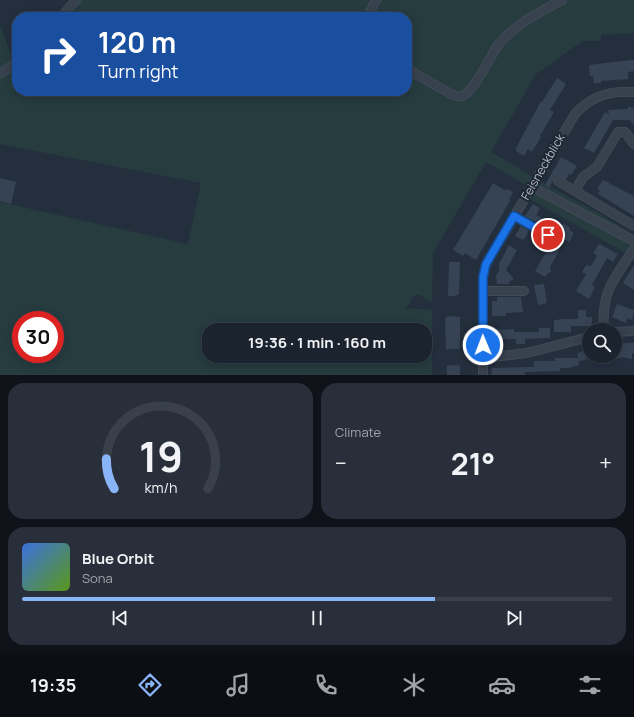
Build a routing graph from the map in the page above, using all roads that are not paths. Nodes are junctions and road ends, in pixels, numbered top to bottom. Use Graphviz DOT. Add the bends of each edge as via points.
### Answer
graph roads {
  1 [pos="76,0"];
  2 [pos="376,0"];
  3 [pos="562,0"];
  4 [pos="65,12"];
  5 [pos="370,12"];
  6 [pos="12,66"];
  7 [pos="412,72"];
  8 [pos="0,74"];
  9 [pos="634,92"];
  10 [pos="634,144"];
  11 [pos="558,181"];
  12 [pos="532,187"];
  13 [pos="575,191"];
  14 [pos="514,216"];
  15 [pos="634,226"];
  16 [pos="548,235"];
  17 [pos="634,242"];
  18 [pos="634,249"];
  19 [pos="483,291"];
  20 [pos="524,291"];
  21 [pos="604,323"];
  22 [pos="634,331"];
  23 [pos="622,332"];
  24 [pos="582,339"];
  25 [pos="484,358"];
  26 [pos="484,375"];
  1 -- 4 [label="street"];
  2 -- 5 [label="street"];
  3 -- 7 [label="street" via="507,35 462,97 451,94"];
  6 -- 8 [label="street"];
  9 -- 12 [label="street, Feisneckblick" via="610,92 582,106 569,123"];
  10 -- 13 [label="street" via="625,132 618,132 597,167 584,177"];
  11 -- 13 [label="street"];
  12 -- 14 [label="street, Feisneckblick"];
  12 -- 17 [label="street"];
  13 -- 15 [label="street"];
  14 -- 16 [label="street"];
  14 -- 19 [label="street, Feisneckblick" via="486,264"];
  18 -- 21 [label="street" via="613,280 606,296"];
  19 -- 20 [label="street"];
  19 -- 25 [label="street, Feisneckblick"];
  22 -- 23 [label="street"];
  24 -- 25 [label="street" via="527,353"];
  25 -- 26 [label="street, Feisneckblick"];
}
